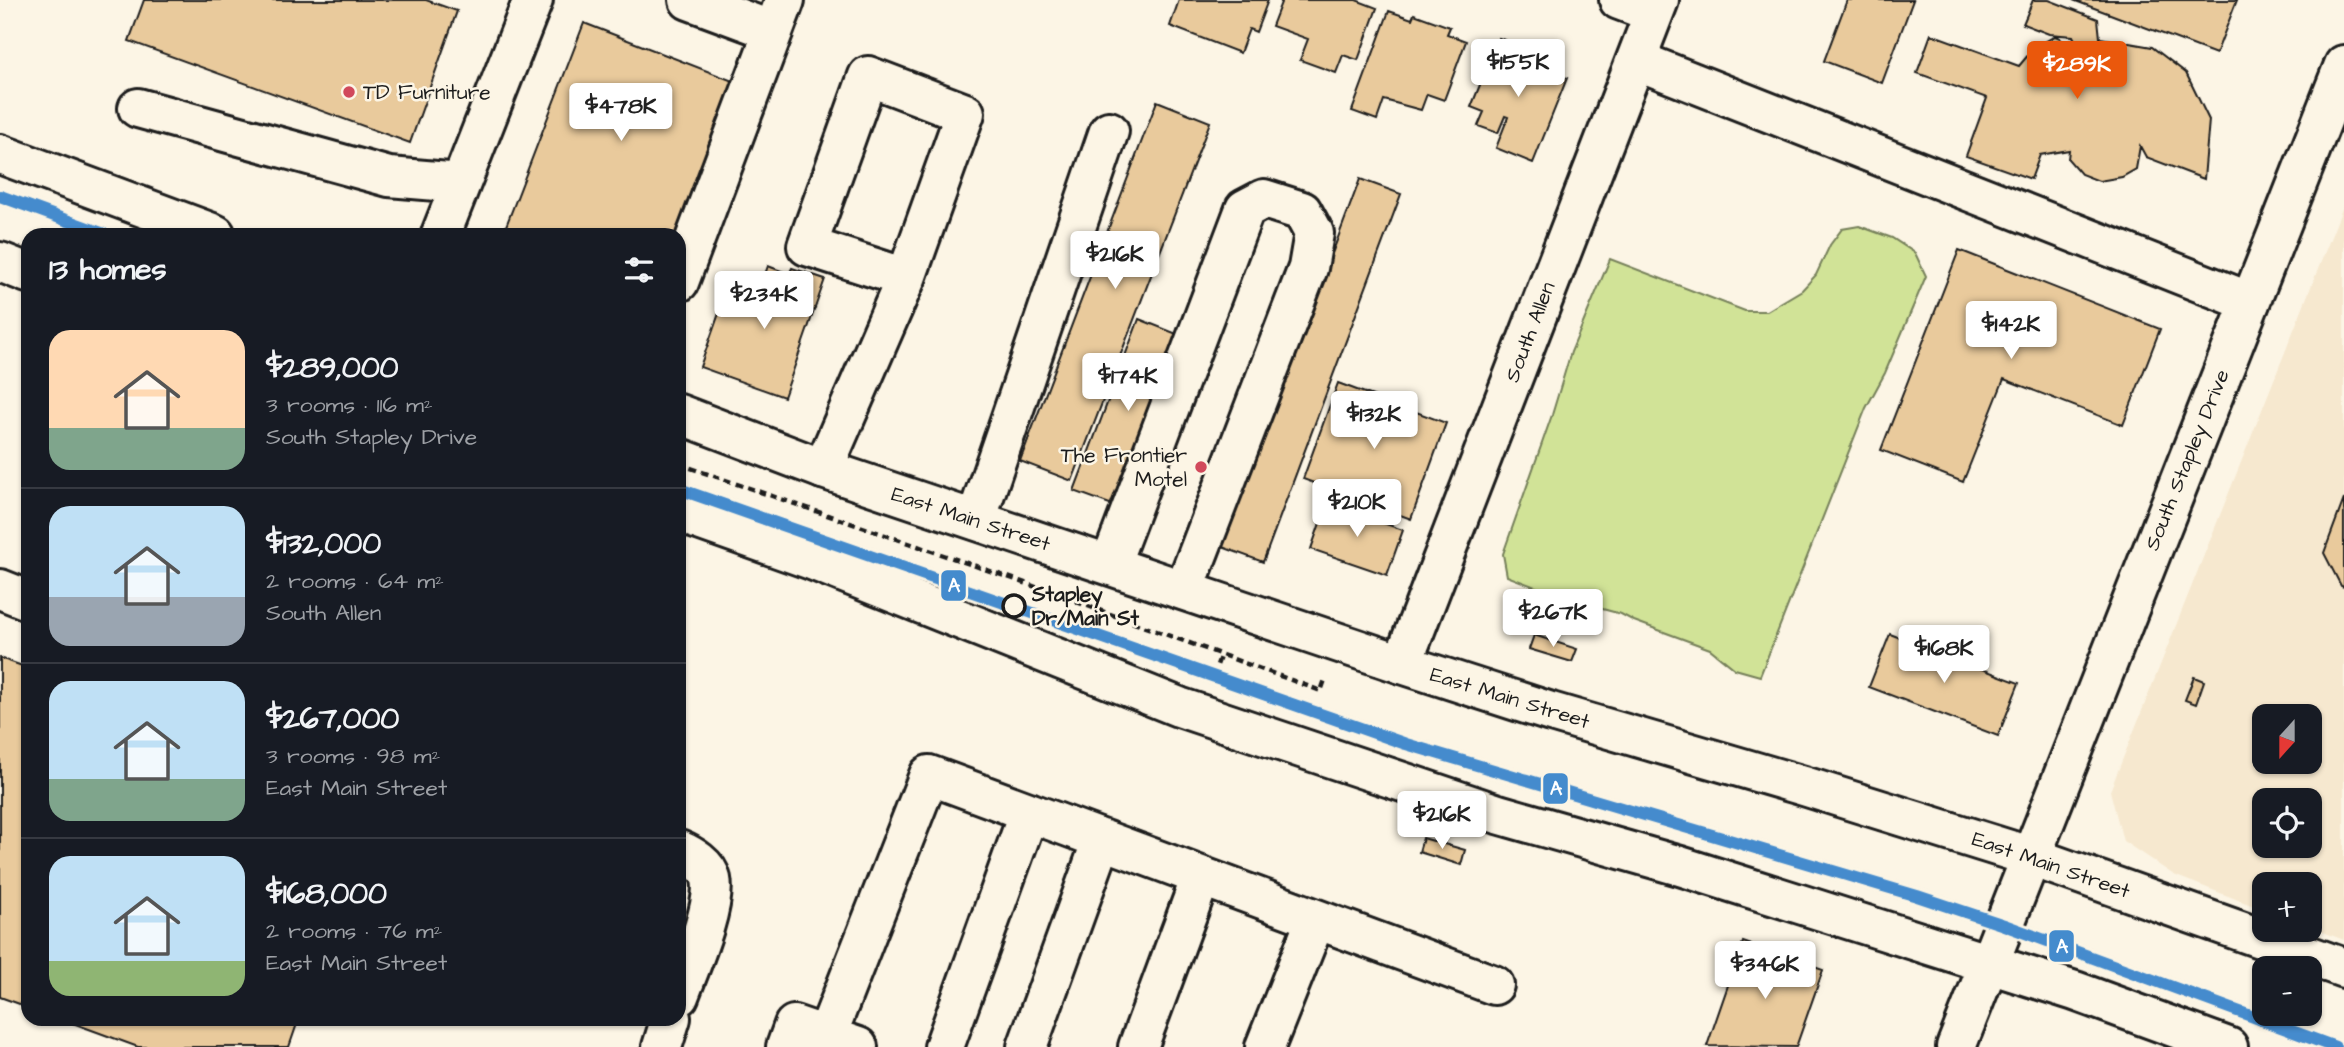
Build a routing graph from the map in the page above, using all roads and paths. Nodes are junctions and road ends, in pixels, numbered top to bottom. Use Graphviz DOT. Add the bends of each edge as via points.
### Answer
graph roads {
  1 [pos="533,0"];
  2 [pos="689,0"];
  3 [pos="1644,4"];
  4 [pos="779,16"];
  5 [pos="1636,60"];
  6 [pos="2344,65"];
  7 [pos="138,108"];
  8 [pos="1109,131"];
  9 [pos="0,153"];
  10 [pos="461,183"];
  11 [pos="199,228"];
  12 [pos="443,228"];
  13 [pos="0,262"];
  14 [pos="686,263"];
  15 [pos="21,270"];
  16 [pos="906,278"];
  17 [pos="2250,302"];
  18 [pos="686,417"];
  19 [pos="686,466"];
  20 [pos="823,469"];
  21 [pos="686,515"];
  22 [pos="976,520"];
  23 [pos="1110,565"];
  24 [pos="0,589"];
  25 [pos="1184,590"];
  26 [pos="21,597"];
  27 [pos="1221,654"];
  28 [pos="1402,664"];
  29 [pos="1328,671"];
  30 [pos="1213,676"];
  31 [pos="1029,813"];
  32 [pos="1102,840"];
  33 [pos="686,853"];
  34 [pos="2032,857"];
  35 [pos="1202,877"];
  36 [pos="1316,919"];
  37 [pos="1989,964"];
  38 [pos="2344,968"];
  39 [pos="686,976"];
  40 [pos="1494,985"];
  41 [pos="669,1026"];
  42 [pos="843,1041"];
  43 [pos="662,1047"];
  44 [pos="786,1047"];
  45 [pos="944,1047"];
  46 [pos="1027,1047"];
  47 [pos="1138,1047"];
  48 [pos="1265,1047"];
  49 [pos="1956,1047"];
  50 [pos="2228,1047"];
  1 -- 10 [label="main road"];
  2 -- 4 [label="main road"];
  3 -- 5 [label="main road, South Allen"];
  4 -- 14 [label="main road"];
  5 -- 17 [label="main road"];
  5 -- 28 [label="main road, South Allen"];
  6 -- 17 [label="main road, South Stapley Drive"];
  7 -- 10 [label="main road" via="389,177"];
  8 -- 22 [label="main road"];
  9 -- 11 [label="main road"];
  10 -- 12 [label="main road"];
  13 -- 15 [label="main road"];
  16 -- 16 [label="main road" via="965,113 868,76 807,246"];
  16 -- 20 [label="main road"];
  17 -- 34 [label="main road, South Stapley Drive"];
  18 -- 20 [label="main road, East Main Street"];
  19 -- 27 [label="path"];
  20 -- 22 [label="main road, East Main Street"];
  21 -- 37 [label="main road" via="812,560 1132,690 1335,761"];
  22 -- 23 [label="main road, East Main Street"];
  23 -- 25 [label="main road, East Main Street"];
  23 -- 25 [label="main road" via="1245,209 1264,199 1302,211 1314,233 1308,268"];
  24 -- 26 [label="main road"];
  25 -- 28 [label="main road, East Main Street"];
  27 -- 29 [label="path" via="1321,691"];
  27 -- 30 [label="path"];
  28 -- 34 [label="main road, East Main Street"];
  31 -- 32 [label="main road"];
  31 -- 42 [label="main road" via="929,775"];
  31 -- 45 [label="main road"];
  32 -- 35 [label="main road"];
  32 -- 46 [label="main road"];
  33 -- 39 [label="main road" via="711,876 712,900"];
  34 -- 37 [label="main road, South Stapley Drive"];
  34 -- 38 [label="main road, East Main Street"];
  35 -- 36 [label="main road"];
  35 -- 47 [label="main road"];
  36 -- 40 [label="main road"];
  36 -- 48 [label="main road"];
  37 -- 49 [label="main road, South Stapley Drive"];
  37 -- 50 [label="main road"];
  41 -- 43 [label="main road"];
  42 -- 44 [label="main road" via="794,1025"];
}
